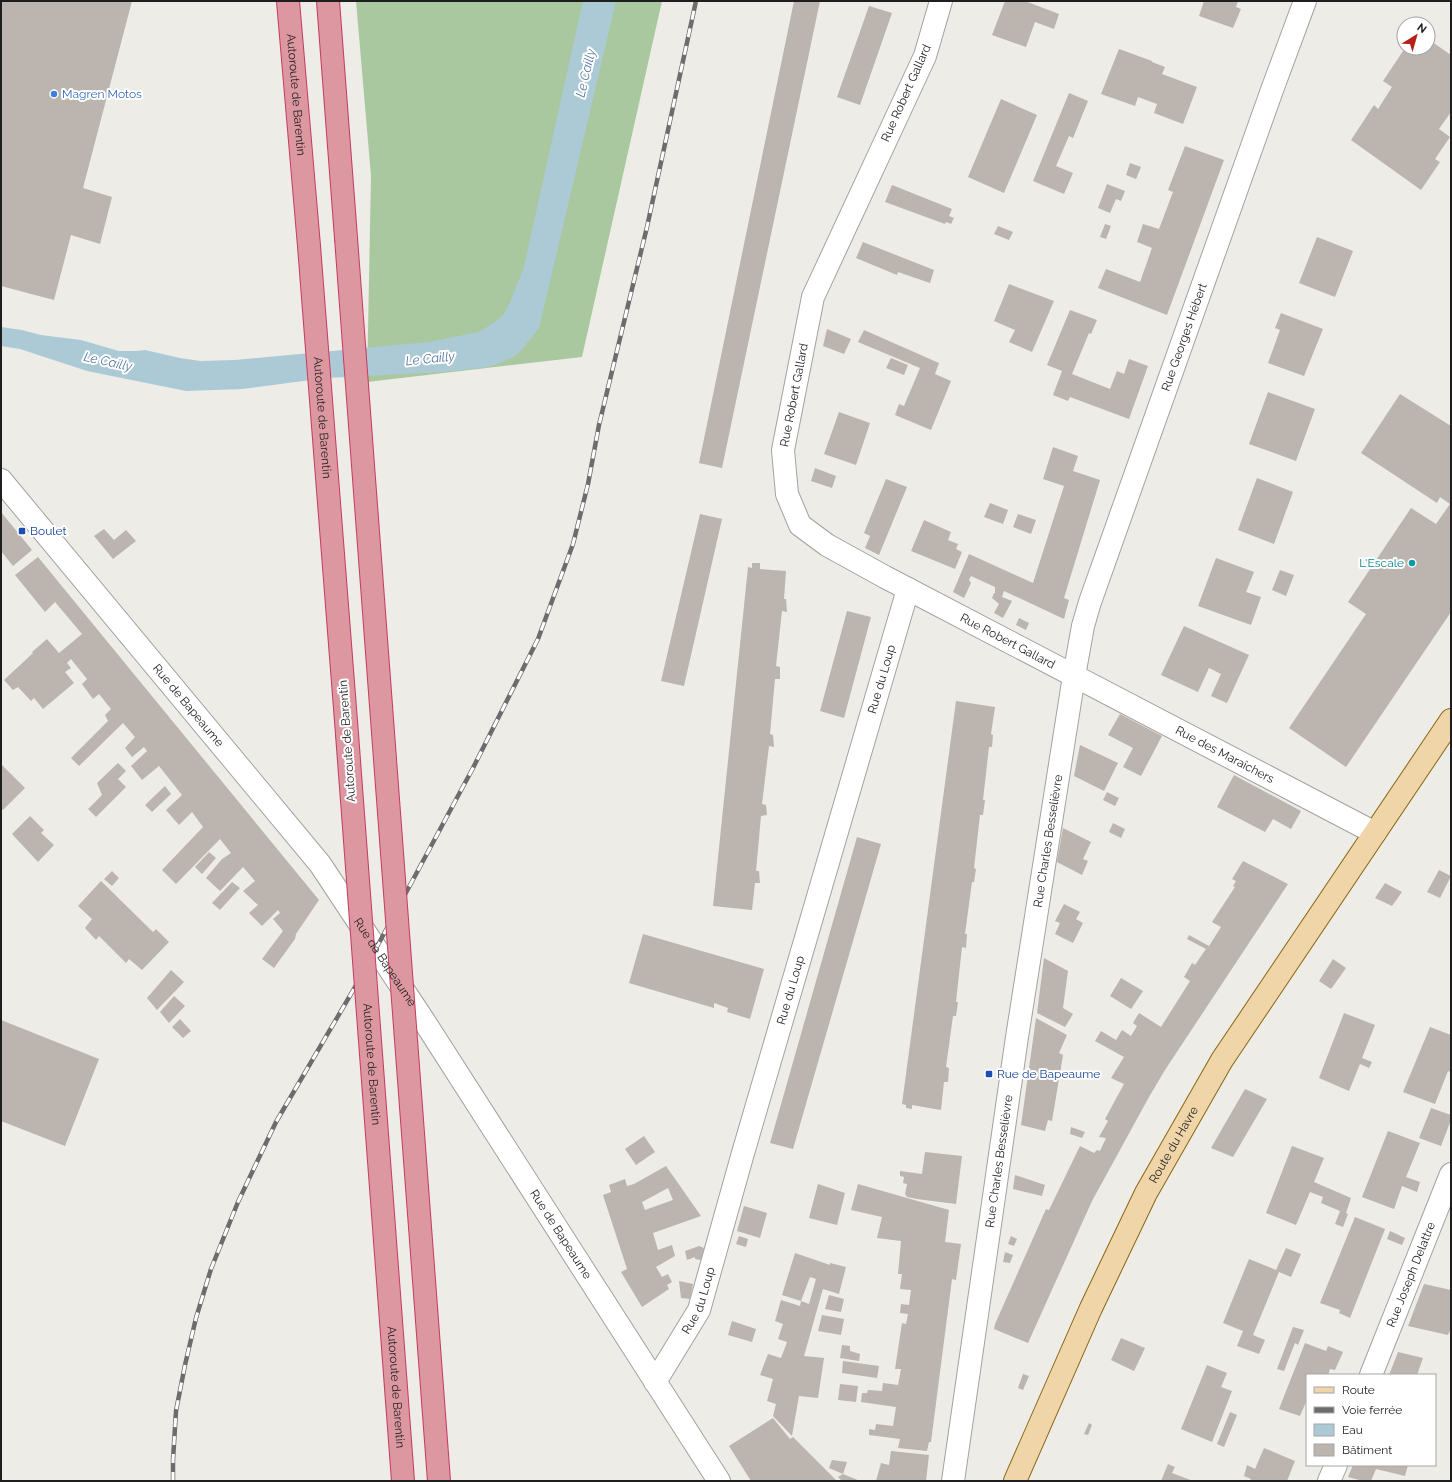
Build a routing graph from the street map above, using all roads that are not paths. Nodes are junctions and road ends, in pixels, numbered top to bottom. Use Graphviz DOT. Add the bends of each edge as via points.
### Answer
graph roads {
  1 [pos="288,1"];
  2 [pos="328,1"];
  3 [pos="941,1"];
  4 [pos="1305,1"];
  5 [pos="1,480"];
  6 [pos="908,589"];
  7 [pos="1074,676"];
  8 [pos="1451,720"];
  9 [pos="1375,833"];
  10 [pos="1451,1174"];
  11 [pos="1371,1374"];
  12 [pos="655,1382"];
  13 [pos="1336,1466"];
  14 [pos="403,1481"];
  15 [pos="439,1481"];
  16 [pos="719,1481"];
  17 [pos="953,1481"];
  18 [pos="1015,1481"];
  19 [pos="1329,1481"];
  1 -- 14 [label="highway, Autoroute de Barentin, bridge" via="310,246"];
  2 -- 15 [label="highway, bridge"];
  3 -- 6 [label="street, Rue Robert Gallard" via="925,56 813,297 783,450 787,494 800,525 827,545"];
  4 -- 7 [label="street, Rue Georges Hébert" via="1090,602"];
  5 -- 12 [label="street, Rue de Bapeaume" via="320,864 424,1020"];
  6 -- 7 [label="street, Rue Robert Gallard"];
  6 -- 12 [label="street, Rue du Loup" via="699,1310"];
  7 -- 9 [label="street, Rue des Maraîchers"];
  7 -- 17 [label="street, Rue Charles Besselièvre" via="1017,1037"];
  8 -- 9 [label="main road, Route du Havre"];
  9 -- 18 [label="main road, Route du Havre" via="1222,1060 1146,1193"];
  10 -- 11 [label="street, Rue Joseph Delattre"];
  12 -- 16 [label="street, Rue de Bapeaume"];
  13 -- 19 [label="street"];
}
